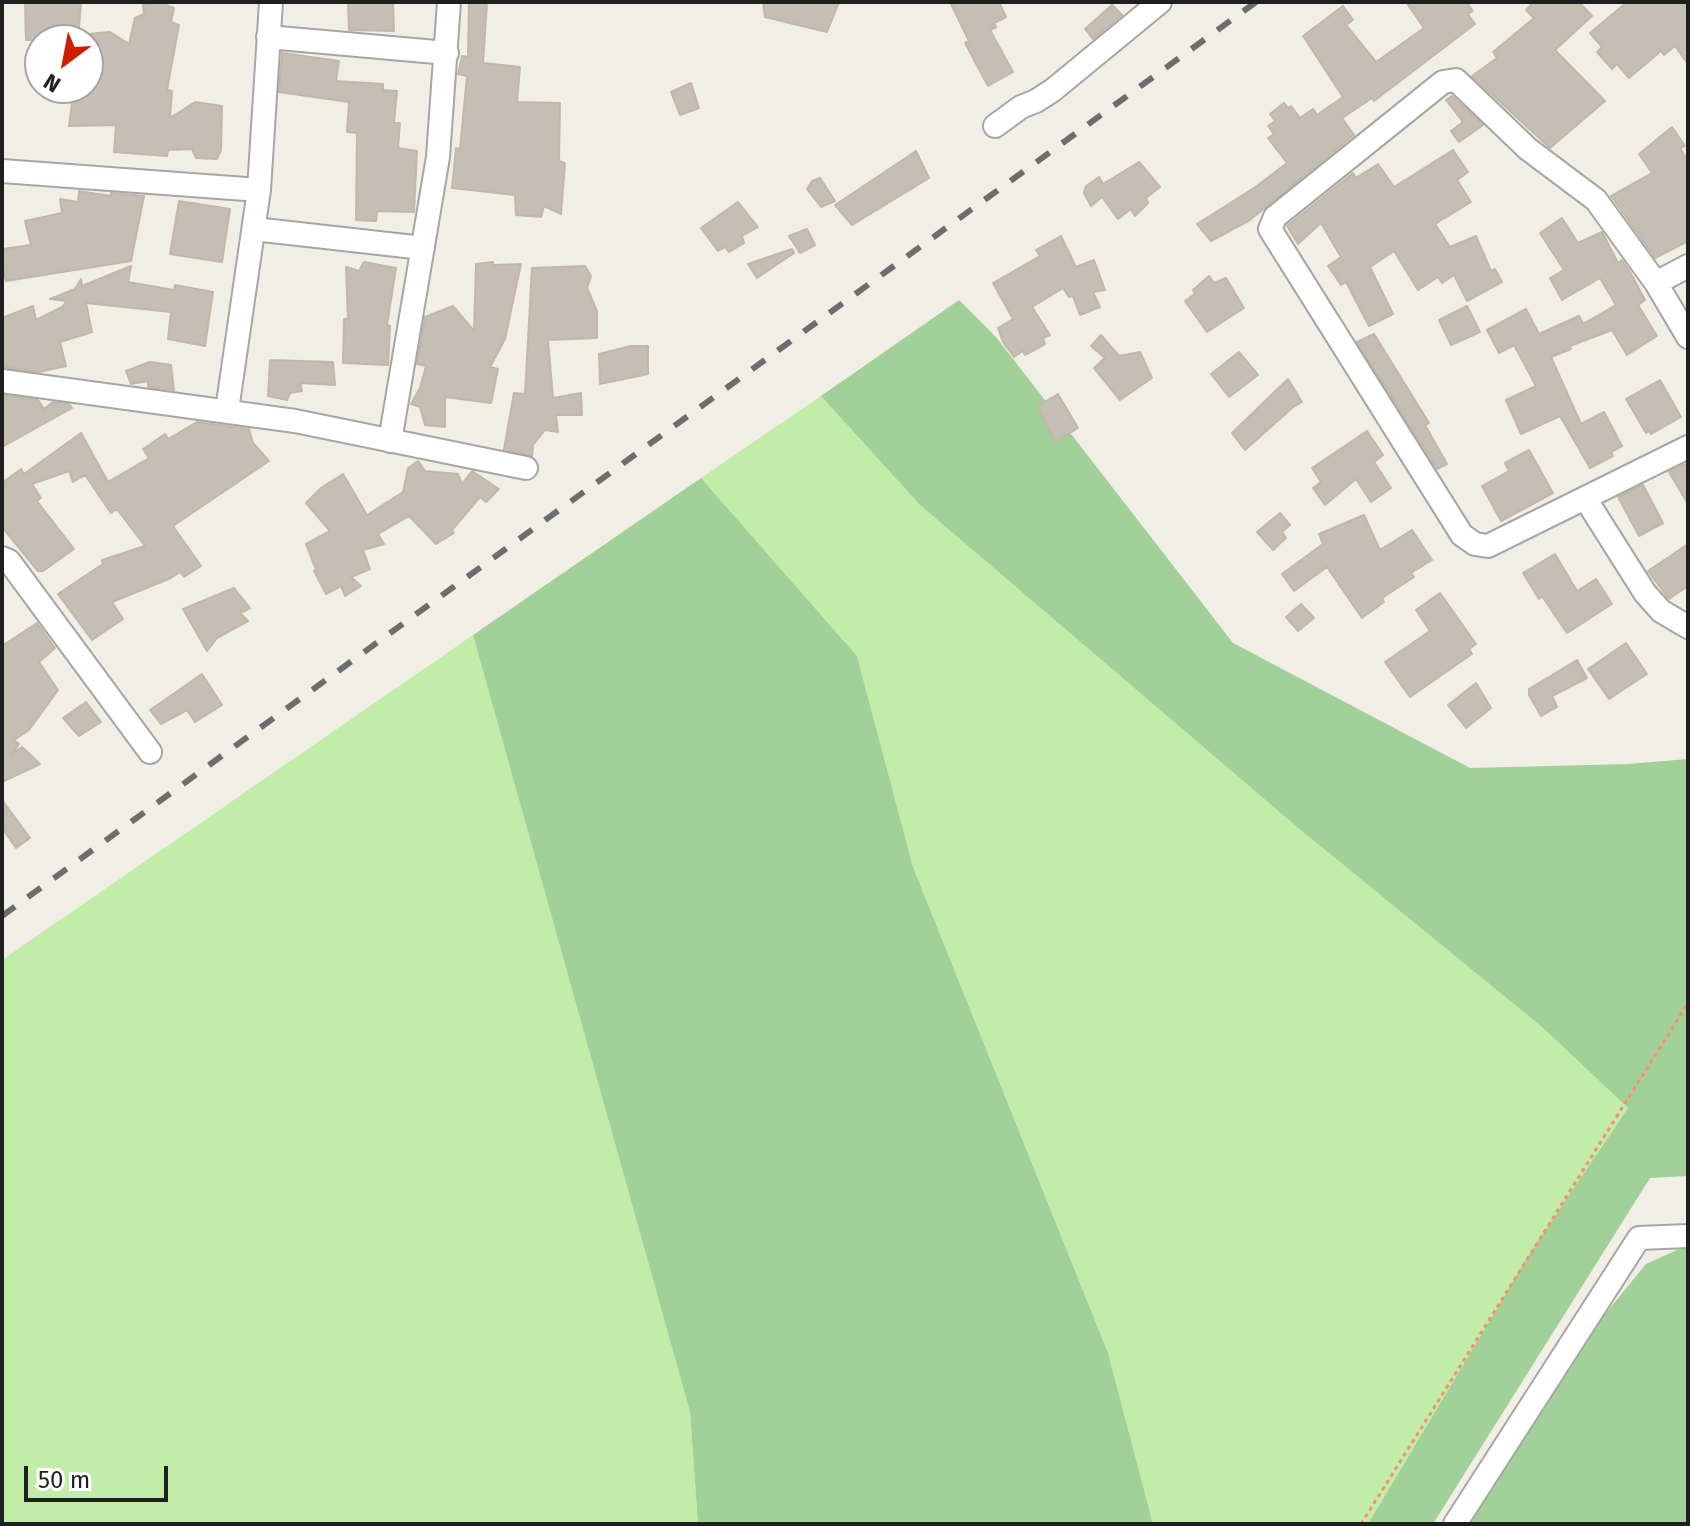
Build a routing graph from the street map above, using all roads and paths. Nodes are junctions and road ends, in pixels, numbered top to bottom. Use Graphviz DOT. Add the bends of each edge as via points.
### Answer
graph roads {
  1 [pos="271,2"];
  2 [pos="449,2"];
  3 [pos="1160,2"];
  4 [pos="268,37"];
  5 [pos="447,53"];
  6 [pos="995,126"];
  7 [pos="2,171"];
  8 [pos="259,190"];
  9 [pos="254,229"];
  10 [pos="423,248"];
  11 [pos="1688,266"];
  12 [pos="1656,283"];
  13 [pos="1688,337"];
  14 [pos="2,381"];
  15 [pos="227,410"];
  16 [pos="390,441"];
  17 [pos="1688,447"];
  18 [pos="526,468"];
  19 [pos="1585,498"];
  20 [pos="2,558"];
  21 [pos="1688,627"];
  22 [pos="150,752"];
  23 [pos="1688,1003"];
  24 [pos="1688,1236"];
  25 [pos="1361,1524"];
  26 [pos="1455,1524"];
  1 -- 4 [label="street"];
  2 -- 5 [label="street"];
  3 -- 6 [label="street" via="1053,90"];
  4 -- 5 [label="street"];
  4 -- 8 [label="street"];
  5 -- 10 [label="street"];
  7 -- 8 [label="street"];
  8 -- 9 [label="street"];
  9 -- 10 [label="street"];
  9 -- 15 [label="street"];
  10 -- 16 [label="street"];
  11 -- 12 [label="street"];
  12 -- 13 [label="street"];
  12 -- 19 [label="street" via="1596,200 1528,149 1456,80 1443,82 1275,217 1270,229 1462,535 1488,546"];
  14 -- 15 [label="street"];
  15 -- 16 [label="street"];
  16 -- 18 [label="street"];
  17 -- 19 [label="street"];
  19 -- 21 [label="street" via="1645,593 1661,611"];
  20 -- 22 [label="street"];
  23 -- 25 [label="path"];
  24 -- 26 [label="street" via="1639,1238"];
}
